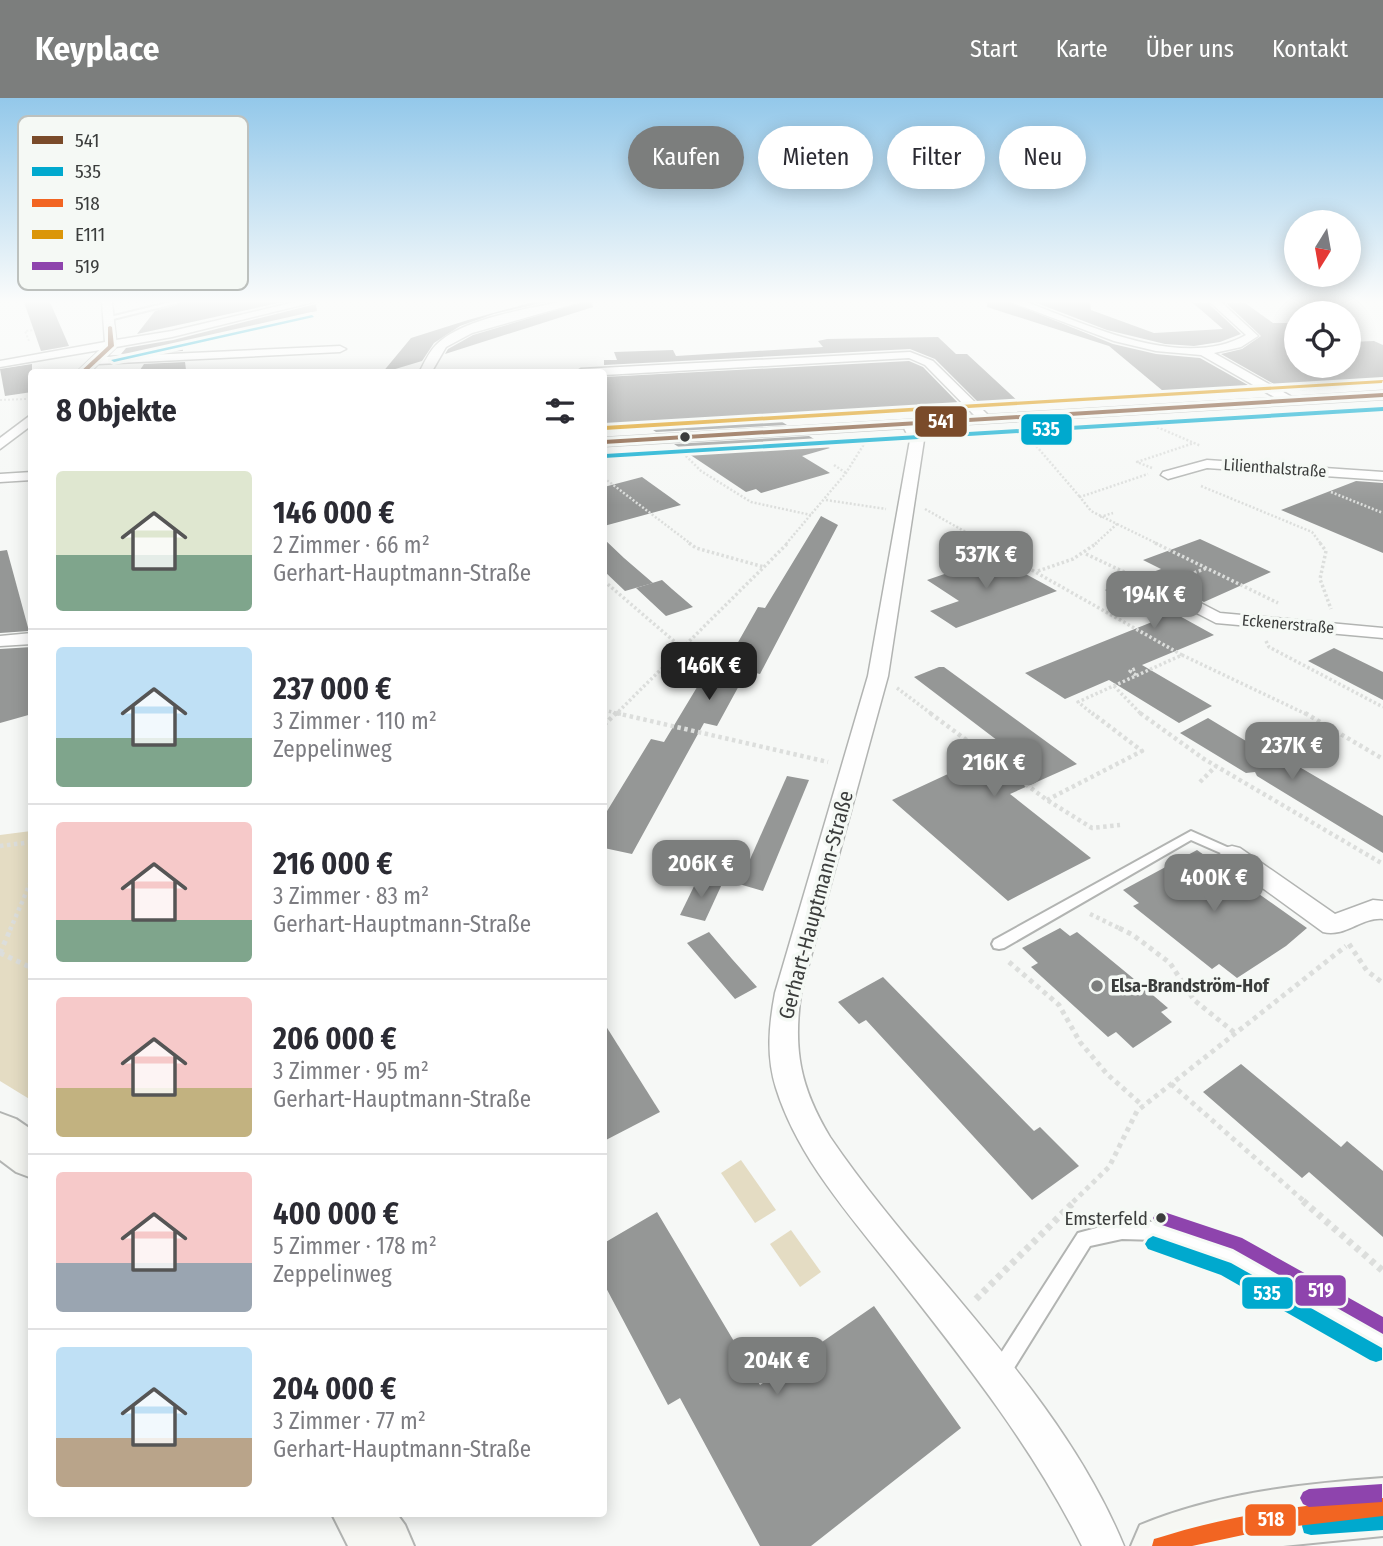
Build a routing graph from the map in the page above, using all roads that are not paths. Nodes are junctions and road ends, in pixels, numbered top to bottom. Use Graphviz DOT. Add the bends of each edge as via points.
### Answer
graph roads {
  1 [pos="644,370"];
  2 [pos="936,370"];
  3 [pos="1235,370"];
  4 [pos="607,372"];
  5 [pos="1383,395"];
  6 [pos="1289,400"];
  7 [pos="985,419"];
  8 [pos="28,421"];
  9 [pos="908,424"];
  10 [pos="607,442"];
  11 [pos="0,445"];
  12 [pos="1168,475"];
  13 [pos="28,476"];
  14 [pos="1383,476"];
  15 [pos="0,478"];
  16 [pos="1158,586"];
  17 [pos="1383,632"];
  18 [pos="28,638"];
  19 [pos="0,640"];
  20 [pos="1232,854"];
  21 [pos="1383,910"];
  22 [pos="999,944"];
  23 [pos="786,1079"];
  24 [pos="0,1133"];
  25 [pos="28,1154"];
  26 [pos="1383,1342"];
  27 [pos="998,1376"];
  28 [pos="1383,1507"];
  29 [pos="363,1517"];
  30 [pos="384,1546"];
  31 [pos="1104,1546"];
  32 [pos="1161,1546"];
  1 -- 4 [label="street"];
  2 -- 7 [label="street"];
  3 -- 6 [label="street"];
  5 -- 6 [label="street"];
  6 -- 7 [label="street"];
  7 -- 9 [label="street"];
  8 -- 11 [label="street"];
  9 -- 10 [label="street"];
  9 -- 23 [label="street, Gerhart-Hauptmann-Straße" via="917,440 876,683 788,993 782,1035"];
  12 -- 14 [label="street, Lilienthalstraße" via="1208,464"];
  13 -- 15 [label="street"];
  16 -- 17 [label="street, Eckenerstraße" via="1216,618"];
  18 -- 19 [label="street"];
  20 -- 21 [label="street" via="1332,925 1373,909"];
  20 -- 22 [label="lane" via="1191,835"];
  23 -- 27 [label="street, Gerhart-Hauptmann-Straße" via="815,1141"];
  24 -- 25 [label="main road"];
  26 -- 27 [label="lane" via="1231,1256 1157,1230 1122,1230 1084,1239"];
  27 -- 31 [label="street, Gerhart-Hauptmann-Straße" via="1068,1477"];
  28 -- 32 [label="main road" via="1310,1512 1192,1535"];
  29 -- 30 [label="main road"];
}
